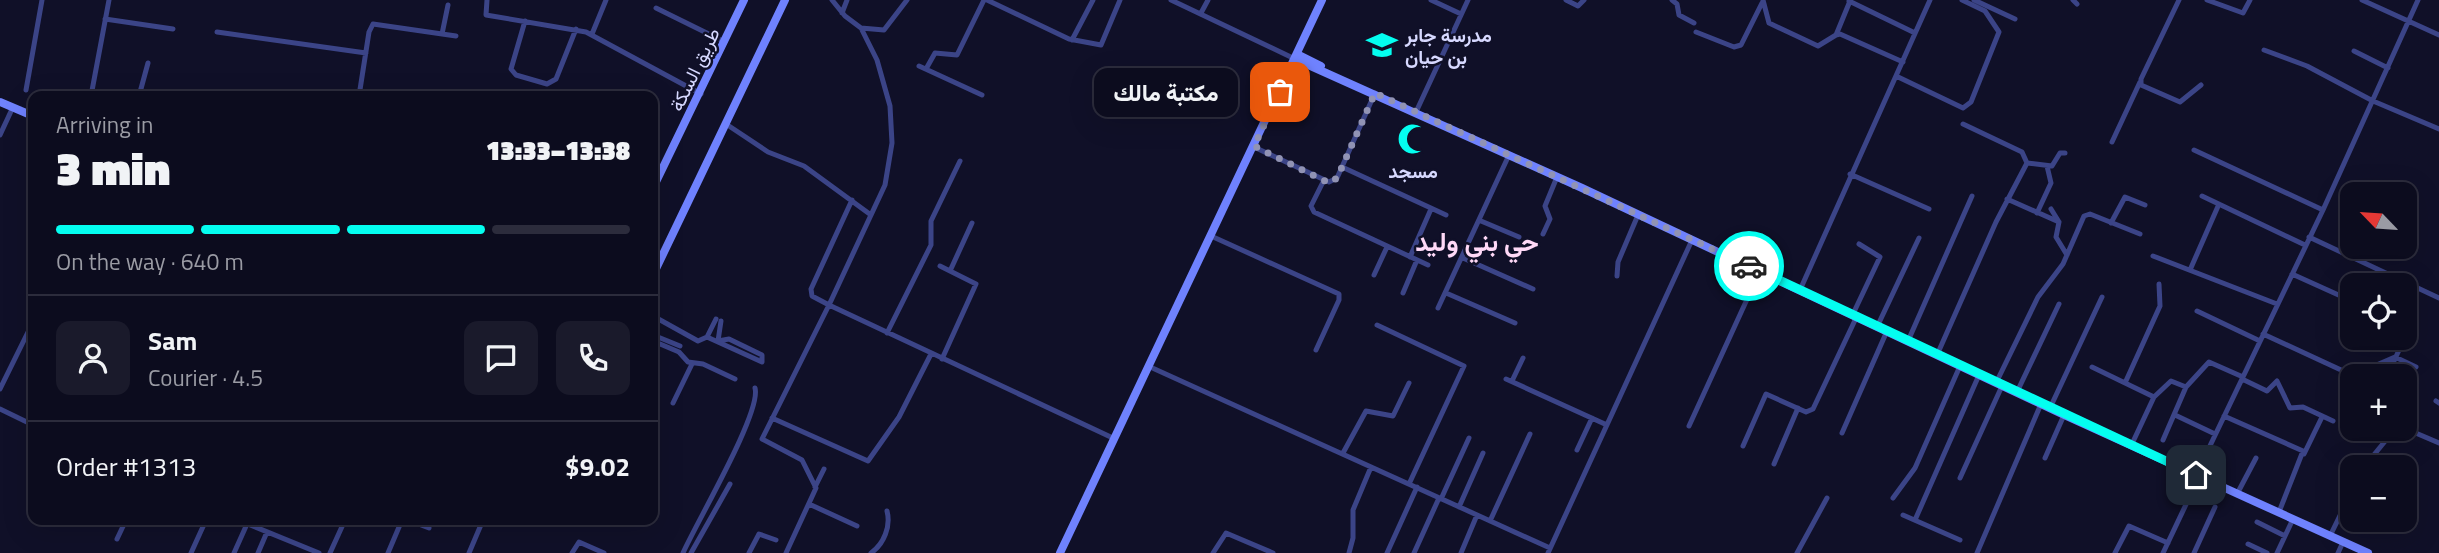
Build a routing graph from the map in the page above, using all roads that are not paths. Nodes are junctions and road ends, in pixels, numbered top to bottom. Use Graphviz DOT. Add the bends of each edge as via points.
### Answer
graph roads {
  1 [pos="42,0"];
  2 [pos="109,0"];
  3 [pos="487,0"];
  4 [pos="606,0"];
  5 [pos="744,0"];
  6 [pos="785,0"];
  7 [pos="832,0"];
  8 [pos="847,0"];
  9 [pos="906,0"];
  10 [pos="986,0"];
  11 [pos="1093,0"];
  12 [pos="1120,0"];
  13 [pos="1171,0"];
  14 [pos="1208,0"];
  15 [pos="1322,0"];
  16 [pos="1432,0"];
  17 [pos="1468,0"];
  18 [pos="1566,0"];
  19 [pos="1584,0"];
  20 [pos="1672,0"];
  21 [pos="1753,0"];
  22 [pos="1930,0"];
  23 [pos="1962,0"];
  24 [pos="1974,0"];
  25 [pos="2179,0"];
  26 [pos="2207,0"];
  27 [pos="2250,0"];
  28 [pos="2418,0"];
  29 [pos="1848,1"];
  30 [pos="2366,1"];
  31 [pos="1761,4"];
  32 [pos="448,5"];
  33 [pos="656,8"];
  34 [pos="842,12"];
  35 [pos="1201,13"];
  36 [pos="1461,14"];
  37 [pos="105,19"];
  38 [pos="2015,19"];
  39 [pos="2408,20"];
  40 [pos="525,21"];
  41 [pos="1693,23"];
  42 [pos="861,28"];
  43 [pos="173,29"];
  44 [pos="576,29"];
  45 [pos="217,32"];
  46 [pos="1696,32"];
  47 [pos="1916,33"];
  48 [pos="442,34"];
  49 [pos="592,34"];
  50 [pos="1836,35"];
  51 [pos="2439,35"];
  52 [pos="456,36"];
  53 [pos="1072,40"];
  54 [pos="725,42"];
  55 [pos="2264,50"];
  56 [pos="2354,51"];
  57 [pos="366,53"];
  58 [pos="1296,54"];
  59 [pos="1903,62"];
  60 [pos="148,63"];
  61 [pos="1310,63"];
  62 [pos="919,66"];
  63 [pos="2388,68"];
  64 [pos="926,69"];
  65 [pos="1290,70"];
  66 [pos="1896,76"];
  67 [pos="2141,79"];
  68 [pos="2201,85"];
  69 [pos="26,90"];
  70 [pos="91,91"];
  71 [pos="140,91"];
  72 [pos="360,91"];
  73 [pos="1375,93"];
  74 [pos="701,94"];
  75 [pos="982,95"];
  76 [pos="2373,101"];
  77 [pos="0,102"];
  78 [pos="13,107"];
  79 [pos="1416,112"];
  80 [pos="28,114"];
  81 [pos="726,124"];
  82 [pos="1964,124"];
  83 [pos="2439,129"];
  84 [pos="0,135"];
  85 [pos="2112,142"];
  86 [pos="1254,146"];
  87 [pos="2194,150"];
  88 [pos="2065,153"];
  89 [pos="1509,156"];
  90 [pos="960,161"];
  91 [pos="2027,163"];
  92 [pos="2047,166"];
  93 [pos="1342,167"];
  94 [pos="1850,174"];
  95 [pos="1557,177"];
  96 [pos="658,178"];
  97 [pos="1324,180"];
  98 [pos="1972,196"];
  99 [pos="2202,196"];
  100 [pos="2007,199"];
  101 [pos="852,200"];
  102 [pos="2219,204"];
  103 [pos="2145,205"];
  104 [pos="1431,209"];
  105 [pos="1929,209"];
  106 [pos="2050,209"];
  107 [pos="2323,210"];
  108 [pos="2037,213"];
  109 [pos="871,215"];
  110 [pos="1446,215"];
  111 [pos="1639,215"];
  112 [pos="1481,221"];
  113 [pos="2059,222"];
  114 [pos="972,223"];
  115 [pos="2111,223"];
  116 [pos="1543,234"];
  117 [pos="2140,234"];
  118 [pos="1212,236"];
  119 [pos="1520,237"];
  120 [pos="2309,237"];
  121 [pos="1919,238"];
  122 [pos="1692,240"];
  123 [pos="1859,244"];
  124 [pos="2305,246"];
  125 [pos="1387,247"];
  126 [pos="2067,255"];
  127 [pos="2153,256"];
  128 [pos="1410,257"];
  129 [pos="1463,258"];
  130 [pos="1417,260"];
  131 [pos="658,265"];
  132 [pos="1428,265"];
  133 [pos="940,266"];
  134 [pos="2190,270"];
  135 [pos="950,271"];
  136 [pos="1760,271"];
  137 [pos="2292,274"];
  138 [pos="1374,275"];
  139 [pos="1617,276"];
  140 [pos="2159,284"];
  141 [pos="1533,289"];
  142 [pos="1800,290"];
  143 [pos="1403,293"];
  144 [pos="1446,293"];
  145 [pos="2340,296"];
  146 [pos="2102,297"];
  147 [pos="2439,298"];
  148 [pos="2059,304"];
  149 [pos="2277,304"];
  150 [pos="829,305"];
  151 [pos="1438,308"];
  152 [pos="2197,311"];
  153 [pos="1855,315"];
  154 [pos="658,319"];
  155 [pos="1514,323"];
  156 [pos="1377,325"];
  157 [pos="1877,327"];
  158 [pos="1887,331"];
  159 [pos="28,332"];
  160 [pos="887,333"];
  161 [pos="658,337"];
  162 [pos="707,337"];
  163 [pos="2262,337"];
  164 [pos="718,341"];
  165 [pos="1908,341"];
  166 [pos="658,343"];
  167 [pos="680,346"];
  168 [pos="753,350"];
  169 [pos="1316,350"];
  170 [pos="2398,350"];
  171 [pos="932,354"];
  172 [pos="1937,355"];
  173 [pos="747,356"];
  174 [pos="2395,357"];
  175 [pos="1523,358"];
  176 [pos="942,359"];
  177 [pos="692,364"];
  178 [pos="2392,364"];
  179 [pos="2410,364"];
  180 [pos="1148,366"];
  181 [pos="1960,366"];
  182 [pos="2092,367"];
  183 [pos="2338,369"];
  184 [pos="1979,374"];
  185 [pos="2242,378"];
  186 [pos="735,379"];
  187 [pos="1409,383"];
  188 [pos="2125,383"];
  189 [pos="1999,384"];
  190 [pos="2186,387"];
  191 [pos="755,388"];
  192 [pos="0,389"];
  193 [pos="2017,392"];
  194 [pos="2154,397"];
  195 [pos="673,403"];
  196 [pos="2041,404"];
  197 [pos="1798,408"];
  198 [pos="2050,408"];
  199 [pos="0,410"];
  200 [pos="2064,415"];
  201 [pos="2175,415"];
  202 [pos="2224,416"];
  203 [pos="2322,417"];
  204 [pos="772,418"];
  205 [pos="1592,418"];
  206 [pos="2333,421"];
  207 [pos="28,423"];
  208 [pos="1607,425"];
  209 [pos="1689,426"];
  210 [pos="1842,433"];
  211 [pos="1530,434"];
  212 [pos="2216,434"];
  213 [pos="2417,434"];
  214 [pos="1469,438"];
  215 [pos="1115,439"];
  216 [pos="2163,440"];
  217 [pos="2385,441"];
  218 [pos="2439,443"];
  219 [pos="1743,446"];
  220 [pos="2131,446"];
  221 [pos="1577,450"];
  222 [pos="1343,453"];
  223 [pos="1483,453"];
  224 [pos="2304,454"];
  225 [pos="2374,455"];
  226 [pos="2045,458"];
  227 [pos="2256,458"];
  228 [pos="1774,464"];
  229 [pos="1371,467"];
  230 [pos="824,469"];
  231 [pos="2198,476"];
  232 [pos="1960,478"];
  233 [pos="730,484"];
  234 [pos="1409,484"];
  235 [pos="815,487"];
  236 [pos="1417,488"];
  237 [pos="2237,494"];
  238 [pos="1440,498"];
  239 [pos="1827,498"];
  240 [pos="1893,498"];
  241 [pos="713,504"];
  242 [pos="809,505"];
  243 [pos="1459,507"];
  244 [pos="2215,507"];
  245 [pos="887,511"];
  246 [pos="2278,512"];
  247 [pos="1477,515"];
  248 [pos="1903,515"];
  249 [pos="2340,516"];
  250 [pos="2293,519"];
  251 [pos="1915,520"];
  252 [pos="1490,521"];
  253 [pos="2257,522"];
  254 [pos="124,525"];
  255 [pos="204,525"];
  256 [pos="247,525"];
  257 [pos="250,525"];
  258 [pos="262,525"];
  259 [pos="343,525"];
  260 [pos="400,525"];
  261 [pos="421,525"];
  262 [pos="481,525"];
  263 [pos="857,526"];
  264 [pos="429,528"];
  265 [pos="260,529"];
  266 [pos="267,533"];
  267 [pos="691,536"];
  268 [pos="2285,536"];
  269 [pos="2330,536"];
  270 [pos="117,539"];
  271 [pos="698,539"];
  272 [pos="776,540"];
  273 [pos="1960,540"];
  274 [pos="2343,542"];
  275 [pos="2248,544"];
  276 [pos="2166,549"];
  277 [pos="1549,551"];
  278 [pos="191,553"];
  279 [pos="234,553"];
  280 [pos="258,553"];
  281 [pos="318,553"];
  282 [pos="330,553"];
  283 [pos="388,553"];
  284 [pos="469,553"];
  285 [pos="572,553"];
  286 [pos="604,553"];
  287 [pos="683,553"];
  288 [pos="691,553"];
  289 [pos="749,553"];
  290 [pos="786,553"];
  291 [pos="871,553"];
  292 [pos="1060,553"];
  293 [pos="1213,553"];
  294 [pos="1273,553"];
  295 [pos="1349,553"];
  296 [pos="1387,553"];
  297 [pos="1414,553"];
  298 [pos="1461,553"];
  299 [pos="1797,553"];
  300 [pos="1977,553"];
  301 [pos="2115,553"];
  302 [pos="2174,553"];
  303 [pos="2194,553"];
  304 [pos="2267,553"];
  305 [pos="2277,553"];
  306 [pos="2338,553"];
  307 [pos="2368,553"];
  1 -- 69 [label="street"];
  2 -- 37 [label="street"];
  3 -- 40 [label="street" via="486,15"];
  4 -- 49 [label="street"];
  5 -- 54 [label="main road, طريق السكة"];
  6 -- 81 [label="main road"];
  7 -- 34 [label="street"];
  8 -- 34 [label="street"];
  9 -- 42 [label="street" via="884,30"];
  10 -- 53 [label="street"];
  10 -- 64 [label="street" via="957,55 935,53"];
  11 -- 53 [label="street"];
  12 -- 53 [label="street" via="1104,43"];
  13 -- 35 [label="street"];
  14 -- 35 [label="street"];
  15 -- 58 [label="main road"];
  16 -- 36 [label="street"];
  17 -- 36 [label="street"];
  18 -- 19 [label="street" via="1578,6"];
  20 -- 41 [label="street" via="1679,15"];
  21 -- 31 [label="street"];
  22 -- 47 [label="street"];
  23 -- 66 [label="street" via="1985,12 1999,32 1971,102 1963,108"];
  24 -- 38 [label="street"];
  25 -- 67 [label="street"];
  26 -- 27 [label="street" via="2243,13"];
  28 -- 39 [label="street"];
  29 -- 47 [label="street"];
  29 -- 50 [label="street"];
  30 -- 39 [label="street"];
  31 -- 46 [label="street" via="1741,46"];
  31 -- 50 [label="street" via="1763,0 1769,23 1814,45"];
  32 -- 48 [label="street"];
  33 -- 54 [label="street"];
  34 -- 42 [label="street"];
  35 -- 58 [label="street"];
  36 -- 79 [label="street"];
  37 -- 43 [label="street"];
  37 -- 70 [label="street"];
  39 -- 51 [label="street"];
  39 -- 63 [label="street"];
  40 -- 44 [label="street"];
  40 -- 44 [label="street" via="511,69 516,75 547,84 556,79"];
  42 -- 109 [label="street" via="887,87 892,120 888,176"];
  44 -- 49 [label="street"];
  45 -- 57 [label="street"];
  47 -- 59 [label="street"];
  48 -- 52 [label="street"];
  48 -- 57 [label="street" via="373,24"];
  49 -- 74 [label="street"];
  50 -- 59 [label="street"];
  54 -- 74 [label="main road, طريق السكة"];
  55 -- 76 [label="street" via="2307,66"];
  56 -- 63 [label="street"];
  57 -- 72 [label="street"];
  58 -- 61 [label="main road"];
  58 -- 61 [label="main road"];
  58 -- 65 [label="main road"];
  59 -- 66 [label="street"];
  60 -- 71 [label="street"];
  61 -- 65 [label="main road"];
  61 -- 73 [label="main road"];
  62 -- 64 [label="street"];
  63 -- 76 [label="street"];
  64 -- 75 [label="street"];
  65 -- 86 [label="main road"];
  66 -- 94 [label="street"];
  67 -- 68 [label="street" via="2143,88 2180,102"];
  67 -- 85 [label="street"];
  73 -- 79 [label="main road"];
  73 -- 93 [label="street"];
  74 -- 96 [label="main road, طريق السكة"];
  76 -- 83 [label="street"];
  76 -- 107 [label="street"];
  77 -- 78 [label="main road"];
  78 -- 80 [label="main road"];
  78 -- 84 [label="street"];
  79 -- 89 [label="main road"];
  81 -- 101 [label="street" via="768,152 804,166"];
  81 -- 131 [label="main road"];
  82 -- 91 [label="street" via="2022,152"];
  86 -- 97 [label="street"];
  86 -- 118 [label="main road"];
  87 -- 107 [label="street"];
  88 -- 92 [label="street"];
  89 -- 95 [label="main road"];
  89 -- 112 [label="street"];
  90 -- 160 [label="street" via="931,221 932,245"];
  91 -- 92 [label="street"];
  91 -- 100 [label="street"];
  92 -- 108 [label="street" via="2051,183"];
  93 -- 97 [label="street" via="1337,178 1329,183"];
  93 -- 104 [label="street"];
  94 -- 105 [label="street"];
  94 -- 142 [label="street"];
  95 -- 111 [label="main road"];
  95 -- 116 [label="street" via="1545,206 1550,219"];
  97 -- 125 [label="street" via="1311,206 1314,212"];
  98 -- 165 [label="street"];
  99 -- 102 [label="street"];
  100 -- 108 [label="street"];
  100 -- 172 [label="street"];
  101 -- 109 [label="street"];
  101 -- 150 [label="street" via="811,289 814,299"];
  102 -- 124 [label="street"];
  102 -- 134 [label="street"];
  103 -- 115 [label="street" via="2125,197"];
  104 -- 110 [label="street"];
  104 -- 128 [label="street"];
  106 -- 113 [label="street"];
  107 -- 120 [label="street"];
  108 -- 113 [label="street"];
  109 -- 150 [label="street"];
  111 -- 122 [label="main road"];
  111 -- 139 [label="street" via="1618,262"];
  112 -- 119 [label="street"];
  112 -- 129 [label="street"];
  113 -- 126 [label="street" via="2056,237"];
  114 -- 135 [label="street"];
  115 -- 117 [label="street"];
  115 -- 126 [label="street" via="2087,214"];
  118 -- 169 [label="street" via="1339,294"];
  118 -- 180 [label="main road"];
  120 -- 124 [label="street"];
  120 -- 147 [label="street"];
  121 -- 157 [label="street"];
  122 -- 136 [label="main road"];
  122 -- 208 [label="street"];
  123 -- 153 [label="street" via="1880,257"];
  124 -- 137 [label="street"];
  125 -- 128 [label="street"];
  125 -- 138 [label="street"];
  126 -- 189 [label="street" via="2038,297"];
  127 -- 134 [label="street"];
  128 -- 130 [label="street"];
  129 -- 141 [label="street"];
  129 -- 144 [label="street"];
  130 -- 132 [label="street"];
  130 -- 143 [label="street"];
  133 -- 135 [label="street"];
  134 -- 149 [label="street"];
  135 -- 176 [label="street" via="976,284"];
  136 -- 142 [label="main road"];
  136 -- 209 [label="street"];
  137 -- 145 [label="street"];
  137 -- 149 [label="street"];
  140 -- 188 [label="street" via="2160,306"];
  142 -- 153 [label="main road"];
  144 -- 151 [label="street"];
  144 -- 155 [label="street"];
  146 -- 198 [label="street"];
  148 -- 193 [label="street"];
  149 -- 163 [label="street"];
  150 -- 160 [label="street"];
  150 -- 204 [label="street"];
  152 -- 163 [label="street"];
  153 -- 157 [label="main road"];
  153 -- 197 [label="street" via="1817,404 1810,411"];
  154 -- 162 [label="street" via="698,341"];
  156 -- 234 [label="street" via="1464,366"];
  157 -- 158 [label="main road"];
  158 -- 165 [label="main road"];
  158 -- 210 [label="street"];
  159 -- 192 [label="street"];
  160 -- 171 [label="street"];
  161 -- 167 [label="street"];
  162 -- 164 [label="street"];
  162 -- 164 [label="street" via="718,320"];
  163 -- 183 [label="street"];
  163 -- 185 [label="street"];
  164 -- 168 [label="street" via="729,339"];
  164 -- 173 [label="street"];
  165 -- 172 [label="main road"];
  166 -- 177 [label="street"];
  168 -- 173 [label="street"];
  168 -- 173 [label="street" via="762,355 762,362"];
  170 -- 174 [label="street"];
  171 -- 176 [label="street"];
  171 -- 204 [label="street" via="869,461"];
  172 -- 181 [label="main road"];
  174 -- 178 [label="street"];
  174 -- 179 [label="street"];
  174 -- 183 [label="street" via="2365,370"];
  175 -- 205 [label="street" via="1509,380"];
  176 -- 215 [label="street"];
  177 -- 186 [label="street" via="703,364"];
  177 -- 195 [label="street"];
  180 -- 215 [label="main road"];
  180 -- 222 [label="street"];
  181 -- 184 [label="main road"];
  181 -- 240 [label="street" via="1915,468"];
  182 -- 188 [label="street"];
  184 -- 189 [label="main road"];
  184 -- 251 [label="street"];
  185 -- 190 [label="street" via="2209,362"];
  185 -- 202 [label="street"];
  185 -- 203 [label="street" via="2267,391 2277,381 2290,408 2303,407"];
  187 -- 222 [label="street" via="1393,416 1365,413"];
  188 -- 194 [label="street"];
  189 -- 193 [label="main road"];
  189 -- 232 [label="street"];
  190 -- 194 [label="street" via="2168,382"];
  190 -- 201 [label="street"];
  191 -- 241 [label="street" via="756,400"];
  193 -- 196 [label="main road"];
  194 -- 220 [label="street"];
  196 -- 198 [label="main road"];
  196 -- 300 [label="street"];
  197 -- 219 [label="street" via="1766,394"];
  197 -- 228 [label="street"];
  198 -- 200 [label="main road"];
  199 -- 207 [label="street"];
  200 -- 220 [label="main road"];
  200 -- 226 [label="street"];
  201 -- 212 [label="street"];
  201 -- 216 [label="street"];
  202 -- 212 [label="street"];
  202 -- 224 [label="street"];
  203 -- 206 [label="street"];
  203 -- 224 [label="street"];
  204 -- 235 [label="street" via="762,439 802,460"];
  205 -- 208 [label="street"];
  205 -- 221 [label="street"];
  208 -- 277 [label="street"];
  211 -- 252 [label="street"];
  212 -- 231 [label="street"];
  213 -- 218 [label="street"];
  214 -- 238 [label="street"];
  215 -- 292 [label="main road"];
  217 -- 225 [label="street"];
  220 -- 231 [label="main road"];
  222 -- 229 [label="street"];
  223 -- 243 [label="street"];
  224 -- 246 [label="street"];
  227 -- 237 [label="street"];
  229 -- 234 [label="street"];
  229 -- 295 [label="street" via="1353,510"];
  230 -- 235 [label="street"];
  231 -- 237 [label="main road"];
  231 -- 276 [label="street"];
  233 -- 241 [label="street"];
  234 -- 236 [label="street"];
  235 -- 242 [label="street"];
  236 -- 238 [label="street"];
  236 -- 296 [label="street"];
  237 -- 246 [label="main road"];
  238 -- 243 [label="street"];
  238 -- 297 [label="street"];
  239 -- 299 [label="street"];
  241 -- 267 [label="street"];
  241 -- 271 [label="street"];
  242 -- 263 [label="street"];
  242 -- 290 [label="street"];
  243 -- 247 [label="street"];
  244 -- 303 [label="street"];
  245 -- 291 [label="street" via="889,521 880,547"];
  246 -- 250 [label="main road"];
  247 -- 252 [label="street"];
  247 -- 298 [label="street"];
  248 -- 251 [label="street"];
  249 -- 269 [label="street"];
  250 -- 268 [label="street"];
  250 -- 269 [label="main road"];
  251 -- 273 [label="street"];
  252 -- 277 [label="street"];
  253 -- 268 [label="street"];
  254 -- 270 [label="street"];
  255 -- 278 [label="street"];
  256 -- 279 [label="street"];
  257 -- 265 [label="street"];
  258 -- 265 [label="street"];
  259 -- 282 [label="street"];
  260 -- 283 [label="street"];
  261 -- 264 [label="street"];
  262 -- 284 [label="street"];
  265 -- 266 [label="street"];
  266 -- 280 [label="street"];
  266 -- 281 [label="street"];
  267 -- 271 [label="street"];
  267 -- 287 [label="street"];
  268 -- 305 [label="street"];
  269 -- 274 [label="main road"];
  271 -- 288 [label="street"];
  272 -- 289 [label="street" via="759,534"];
  274 -- 306 [label="street"];
  274 -- 307 [label="main road"];
  275 -- 304 [label="street"];
  276 -- 301 [label="street" via="2129,526"];
  276 -- 302 [label="street"];
  285 -- 286 [label="street" via="579,542"];
  293 -- 294 [label="street" via="1226,533"];
}
